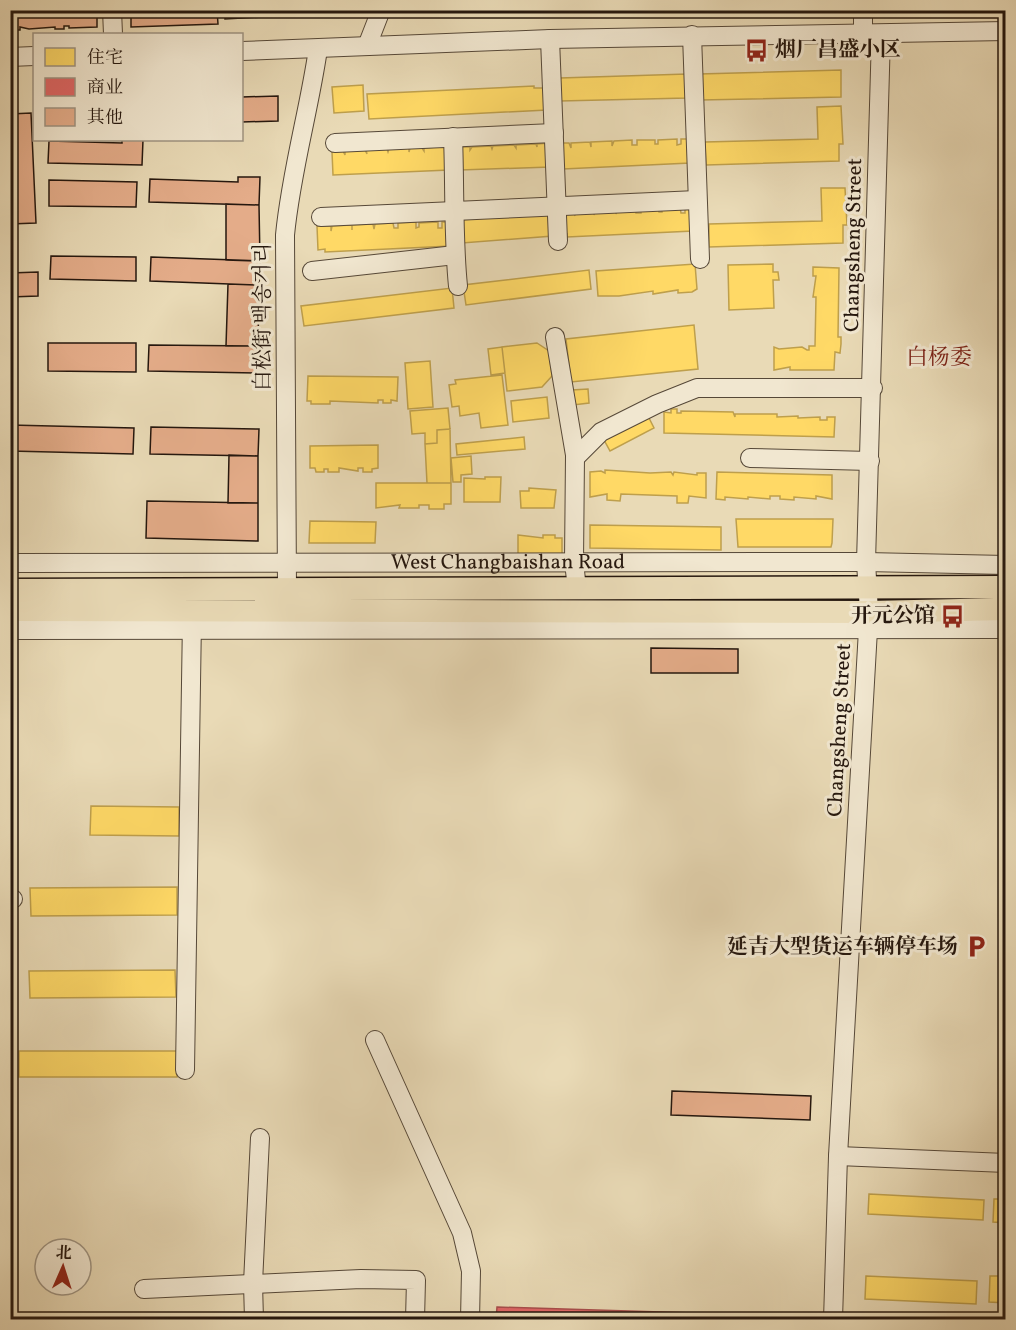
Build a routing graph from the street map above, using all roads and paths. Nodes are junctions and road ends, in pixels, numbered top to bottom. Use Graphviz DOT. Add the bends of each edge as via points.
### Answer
graph roads {
  1 [pos="112,10"];
  2 [pos="381,10"];
  3 [pos="863,10"];
  4 [pos="1005,31"];
  5 [pos="112,33"];
  6 [pos="692,35"];
  7 [pos="872,35"];
  8 [pos="550,39"];
  9 [pos="367,46"];
  10 [pos="318,49"];
  11 [pos="243,51"];
  12 [pos="33,56"];
  13 [pos="10,57"];
  14 [pos="554,133"];
  15 [pos="453,137"];
  16 [pos="335,143"];
  17 [pos="698,200"];
  18 [pos="557,207"];
  19 [pos="455,211"];
  20 [pos="321,217"];
  21 [pos="558,240"];
  22 [pos="455,255"];
  23 [pos="700,259"];
  24 [pos="312,271"];
  25 [pos="458,286"];
  26 [pos="555,337"];
  27 [pos="873,388"];
  28 [pos="575,458"];
  29 [pos="750,458"];
  30 [pos="870,461"];
  31 [pos="286,562"];
  32 [pos="574,562"];
  33 [pos="866,562"];
  34 [pos="10,563"];
  35 [pos="1005,564"];
  36 [pos="869,587"];
  37 [pos="1005,587"];
  38 [pos="287,589"];
  39 [pos="577,589"];
  40 [pos="10,590"];
  41 [pos="1005,609"];
  42 [pos="10,610"];
  43 [pos="192,620"];
  44 [pos="868,621"];
  45 [pos="1005,629"];
  46 [pos="10,630"];
  47 [pos="375,1040"];
  48 [pos="185,1070"];
  49 [pos="260,1138"];
  50 [pos="838,1156"];
  51 [pos="1005,1163"];
  52 [pos="253,1283"];
  53 [pos="144,1289"];
  54 [pos="254,1320"];
  55 [pos="415,1320"];
  56 [pos="470,1320"];
  57 [pos="833,1320"];
  1 -- 5 [label="street"];
  2 -- 9 [label="street"];
  3 -- 7 [label="street, Changsheng Street"];
  4 -- 7 [label="street"];
  6 -- 7 [label="street"];
  6 -- 8 [label="street"];
  6 -- 17 [label="street"];
  7 -- 27 [label="street, Changsheng Street"];
  8 -- 9 [label="street"];
  8 -- 14 [label="street"];
  9 -- 10 [label="street"];
  10 -- 11 [label="street"];
  10 -- 31 [label="street, 白松街 백송거리" via="310,105 288,199 285,235"];
  12 -- 13 [label="street"];
  14 -- 15 [label="street"];
  14 -- 18 [label="street"];
  15 -- 16 [label="street"];
  15 -- 19 [label="street"];
  17 -- 18 [label="street"];
  17 -- 23 [label="street"];
  18 -- 19 [label="street"];
  18 -- 21 [label="street"];
  19 -- 20 [label="street"];
  19 -- 22 [label="street"];
  22 -- 24 [label="street"];
  22 -- 25 [label="street"];
  26 -- 28 [label="street"];
  27 -- 28 [label="street" via="697,388 601,432"];
  27 -- 30 [label="street, Changsheng Street"];
  28 -- 32 [label="street"];
  29 -- 30 [label="street"];
  30 -- 33 [label="street, Changsheng Street"];
  31 -- 32 [label="street, West Changbaishan Road"];
  31 -- 34 [label="street, West Changbaishan Road"];
  31 -- 38 [label="street, 白松街 백송거리"];
  32 -- 33 [label="street, West Changbaishan Road"];
  32 -- 39 [label="street"];
  33 -- 35 [label="street, West Changbaishan Road"];
  33 -- 36 [label="street, Changsheng Street"];
  36 -- 37 [label="main road, West Changbaishan Road"];
  36 -- 39 [label="main road, West Changbaishan Road"];
  36 -- 44 [label="street, Changsheng Street"];
  38 -- 39 [label="main road, West Changbaishan Road"];
  38 -- 40 [label="main road, West Changbaishan Road"];
  41 -- 44 [label="main road"];
  42 -- 43 [label="main road"];
  43 -- 44 [label="main road"];
  43 -- 46 [label="street"];
  43 -- 48 [label="street"];
  44 -- 45 [label="street"];
  44 -- 50 [label="street, Changsheng Street"];
  47 -- 56 [label="street" via="462,1233 471,1271"];
  49 -- 52 [label="street"];
  50 -- 51 [label="street"];
  50 -- 57 [label="street, Changsheng Street"];
  52 -- 53 [label="street"];
  52 -- 54 [label="street"];
  52 -- 55 [label="street" via="416,1280"];
}
